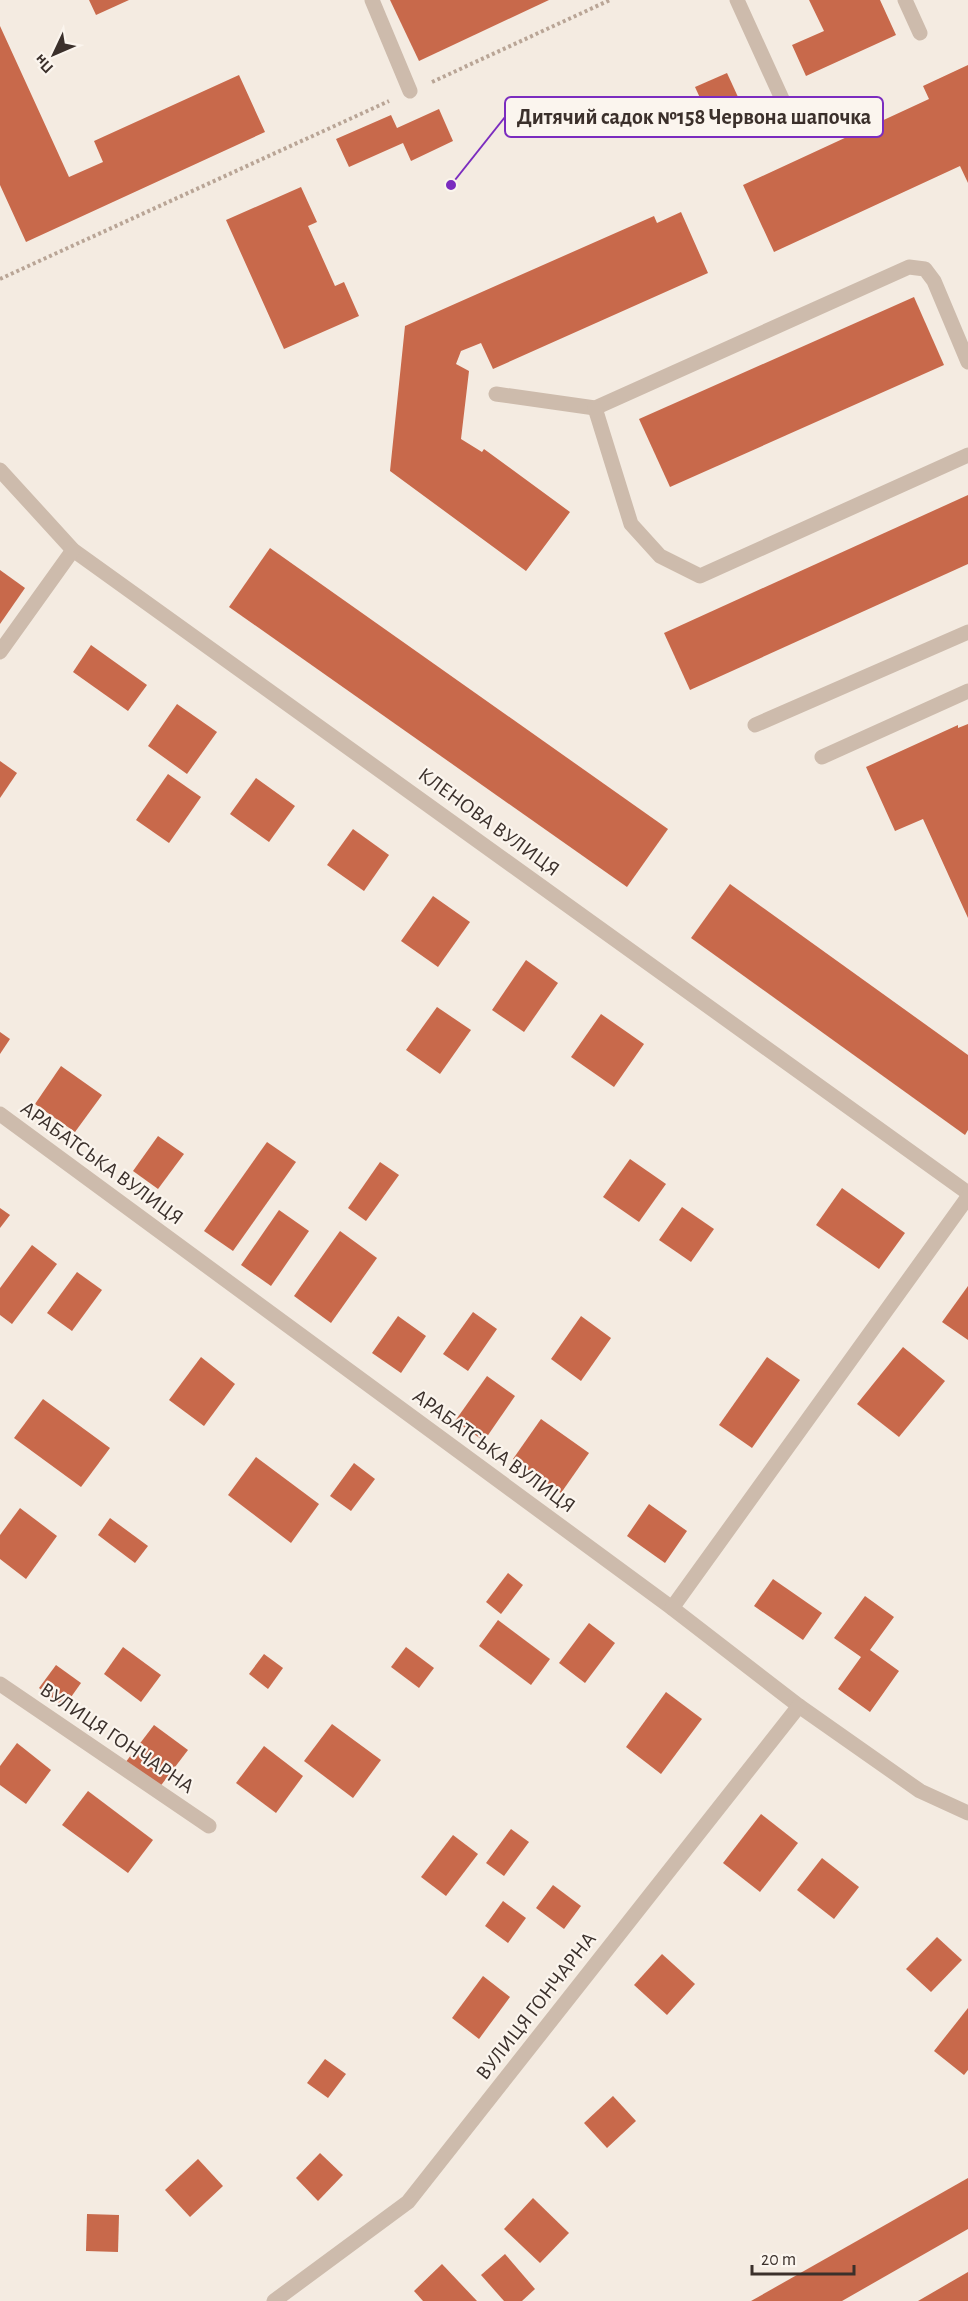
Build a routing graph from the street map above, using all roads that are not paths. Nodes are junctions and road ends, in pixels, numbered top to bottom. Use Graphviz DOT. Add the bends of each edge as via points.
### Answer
graph roads {
  1 [pos="372,0"];
  2 [pos="737,0"];
  3 [pos="905,0"];
  4 [pos="920,33"];
  5 [pos="410,91"];
  6 [pos="788,112"];
  7 [pos="968,363"];
  8 [pos="496,394"];
  9 [pos="595,408"];
  10 [pos="968,455"];
  11 [pos="0,470"];
  12 [pos="73,550"];
  13 [pos="968,632"];
  14 [pos="0,652"];
  15 [pos="968,691"];
  16 [pos="754,725"];
  17 [pos="822,757"];
  18 [pos="0,1114"];
  19 [pos="968,1195"];
  20 [pos="672,1608"];
  21 [pos="0,1684"];
  22 [pos="799,1706"];
  23 [pos="968,1813"];
  24 [pos="209,1826"];
  25 [pos="274,2301"];
  1 -- 5 [label="street"];
  2 -- 6 [label="street"];
  3 -- 4 [label="street"];
  7 -- 9 [label="street" via="934,281 924,268 909,267"];
  8 -- 9 [label="street"];
  9 -- 10 [label="street" via="631,524 660,556 700,576"];
  11 -- 12 [label="street, КЛЕНОВА ВУЛИЦЯ"];
  12 -- 14 [label="street"];
  12 -- 19 [label="street, КЛЕНОВА ВУЛИЦЯ"];
  13 -- 16 [label="street"];
  15 -- 17 [label="street"];
  18 -- 20 [label="street, АРАБАТСЬКА ВУЛИЦЯ"];
  19 -- 20 [label="street"];
  20 -- 22 [label="street, АРАБАТСЬКА ВУЛИЦЯ"];
  21 -- 24 [label="street, ВУЛИЦЯ ГОНЧАРНА"];
  22 -- 23 [label="street, АРАБАТСЬКА ВУЛИЦЯ" via="920,1791"];
  22 -- 25 [label="street, ВУЛИЦЯ ГОНЧАРНА" via="408,2202"];
}
